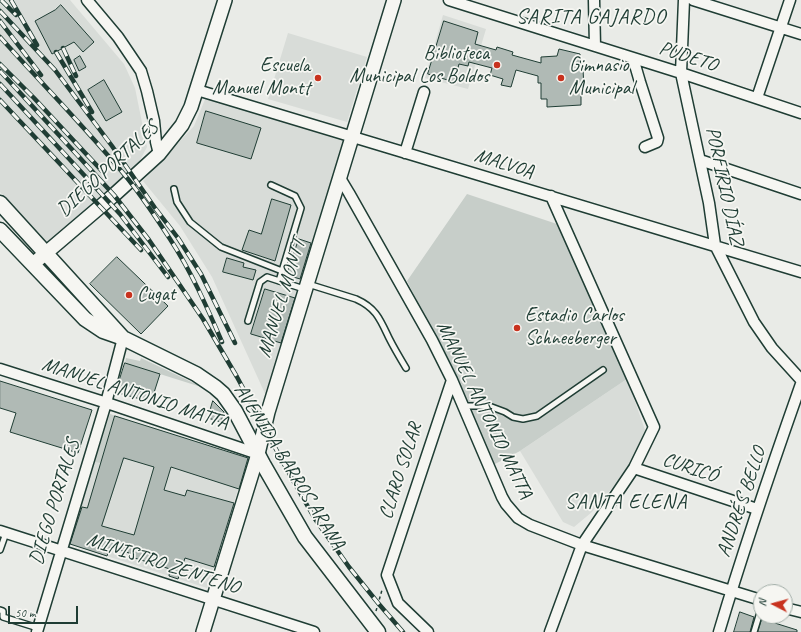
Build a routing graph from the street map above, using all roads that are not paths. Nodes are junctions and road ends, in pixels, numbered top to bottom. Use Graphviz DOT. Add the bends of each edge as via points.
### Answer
graph roads {
  1 [pos="87,0"];
  2 [pos="225,0"];
  3 [pos="394,0"];
  4 [pos="449,0"];
  5 [pos="594,0"];
  6 [pos="684,0"];
  7 [pos="693,0"];
  8 [pos="790,0"];
  9 [pos="726,5"];
  10 [pos="780,27"];
  11 [pos="801,34"];
  12 [pos="594,46"];
  13 [pos="633,58"];
  14 [pos="681,73"];
  15 [pos="198,90"];
  16 [pos="424,92"];
  17 [pos="757,98"];
  18 [pos="801,113"];
  19 [pos="352,137"];
  20 [pos="645,147"];
  21 [pos="405,153"];
  22 [pos="159,154"];
  23 [pos="700,160"];
  24 [pos="340,178"];
  25 [pos="271,185"];
  26 [pos="174,189"];
  27 [pos="801,194"];
  28 [pos="551,196"];
  29 [pos="2,208"];
  30 [pos="0,230"];
  31 [pos="715,245"];
  32 [pos="46,252"];
  33 [pos="33,264"];
  34 [pos="282,271"];
  35 [pos="801,272"];
  36 [pos="279,281"];
  37 [pos="307,287"];
  38 [pos="248,321"];
  39 [pos="123,338"];
  40 [pos="406,368"];
  41 [pos="0,369"];
  42 [pos="604,370"];
  43 [pos="452,380"];
  44 [pos="801,380"];
  45 [pos="801,384"];
  46 [pos="106,402"];
  47 [pos="464,406"];
  48 [pos="258,454"];
  49 [pos="634,468"];
  50 [pos="758,509"];
  51 [pos="3,532"];
  52 [pos="582,545"];
  53 [pos="0,550"];
  54 [pos="61,550"];
  55 [pos="731,591"];
  56 [pos="753,598"];
  57 [pos="213,599"];
  58 [pos="0,610"];
  59 [pos="373,629"];
  60 [pos="38,630"];
  61 [pos="203,632"];
  62 [pos="314,632"];
  63 [pos="428,632"];
  64 [pos="550,632"];
  65 [pos="720,632"];
  1 -- 22 [label="street" via="118,37 141,71 154,121"];
  2 -- 15 [label="street, DIEGO PORTALES"];
  3 -- 19 [label="street, MANUEL MONTT"];
  4 -- 12 [label="street, PUDETO"];
  5 -- 12 [label="street"];
  6 -- 14 [label="street, PORFIRIO DÍAZ"];
  7 -- 9 [label="street"];
  8 -- 10 [label="street"];
  9 -- 10 [label="street"];
  10 -- 11 [label="street"];
  10 -- 17 [label="street"];
  12 -- 13 [label="street, PUDETO"];
  13 -- 14 [label="street, PUDETO"];
  13 -- 20 [label="street" via="658,138 657,142"];
  14 -- 17 [label="street, PUDETO"];
  14 -- 23 [label="street, PORFIRIO DÍAZ"];
  15 -- 19 [label="street, MALVOA"];
  15 -- 22 [label="street, DIEGO PORTALES" via="186,118"];
  16 -- 21 [label="street"];
  17 -- 18 [label="street, PUDETO"];
  19 -- 21 [label="street, MALVOA"];
  19 -- 24 [label="street, MANUEL MONTT"];
  21 -- 28 [label="street, MALVOA"];
  22 -- 32 [label="street, DIEGO PORTALES"];
  23 -- 27 [label="street"];
  23 -- 31 [label="street, PORFIRIO DÍAZ"];
  24 -- 37 [label="street, MANUEL MONTT"];
  24 -- 43 [label="street, MANUEL ANTONIO MATTA" via="405,291"];
  25 -- 34 [label="lane" via="296,196 301,208"];
  26 -- 34 [label="lane" via="177,202 190,222 220,247"];
  28 -- 31 [label="street, MALVOA"];
  28 -- 49 [label="street" via="654,427"];
  29 -- 32 [label="main road, AVENIDA BARROS ARANA"];
  30 -- 33 [label="main road, AVENIDA BARROS ARANA"];
  31 -- 35 [label="street, MALVOA"];
  31 -- 44 [label="street, PORFIRIO DÍAZ" via="754,322 772,348"];
  32 -- 33 [label="street, DIEGO PORTALES"];
  32 -- 39 [label="main road, AVENIDA BARROS ARANA"];
  33 -- 39 [label="main road, AVENIDA BARROS ARANA" via="85,319 103,331"];
  34 -- 36 [label="lane"];
  36 -- 37 [label="lane"];
  36 -- 38 [label="lane" via="268,277 260,282"];
  37 -- 40 [label="lane" via="356,298 370,307 380,318"];
  37 -- 48 [label="street, MANUEL MONTT" via="268,412"];
  39 -- 46 [label="street, DIEGO PORTALES"];
  39 -- 48 [label="main road, AVENIDA BARROS ARANA" via="196,374 215,387 232,407"];
  41 -- 46 [label="street, MANUEL ANTONIO MATTA"];
  42 -- 47 [label="lane" via="537,416 523,420 489,406"];
  43 -- 47 [label="street, MANUEL ANTONIO MATTA"];
  43 -- 63 [label="street, CLARO SOLAR" via="387,575 398,603"];
  45 -- 50 [label="street, ANDRÉS BELLO"];
  46 -- 48 [label="street, MANUEL ANTONIO MATTA"];
  46 -- 54 [label="street, DIEGO PORTALES"];
  47 -- 52 [label="street, MANUEL ANTONIO MATTA" via="502,497 512,512 530,525"];
  48 -- 57 [label="street, MANUEL MONTT"];
  48 -- 59 [label="main road, AVENIDA BARROS ARANA" via="305,537"];
  49 -- 50 [label="street, CURICÓ"];
  49 -- 52 [label="street"];
  50 -- 55 [label="street, ANDRÉS BELLO"];
  51 -- 53 [label="lane"];
  51 -- 54 [label="street, MINISTRO ZENTENO"];
  52 -- 55 [label="street, MANUEL ANTONIO MATTA"];
  52 -- 64 [label="street"];
  54 -- 57 [label="street, MINISTRO ZENTENO"];
  54 -- 60 [label="street, DIEGO PORTALES"];
  55 -- 56 [label="street, MANUEL ANTONIO MATTA"];
  55 -- 65 [label="street, ANDRÉS BELLO"];
  57 -- 61 [label="street, MANUEL MONTT"];
  57 -- 62 [label="street, MINISTRO ZENTENO"];
  58 -- 60 [label="lane" via="3,611 3,617"];
}
